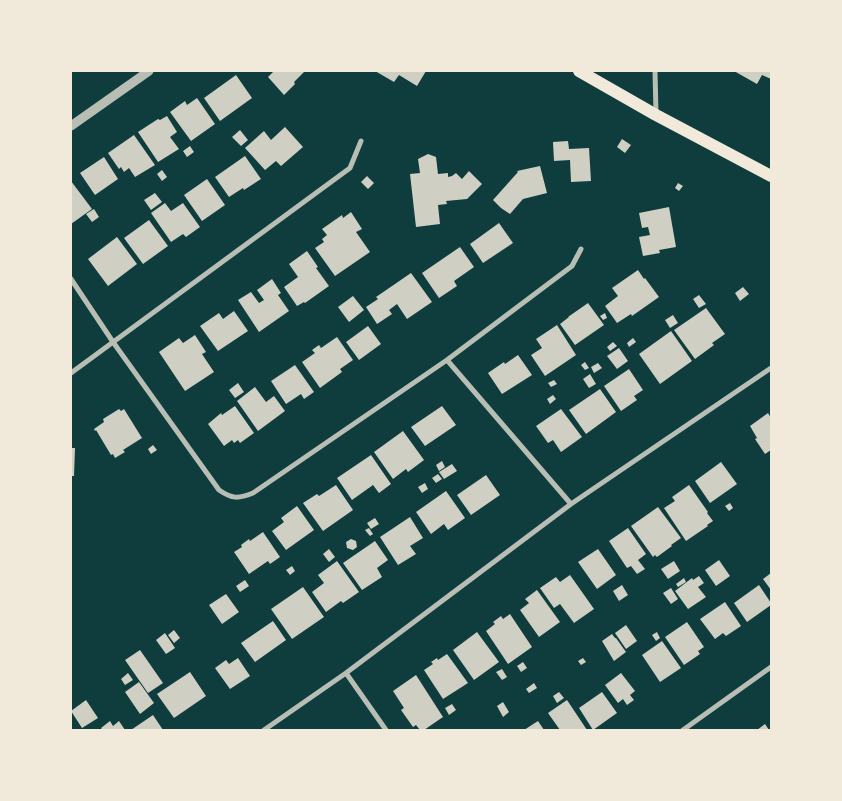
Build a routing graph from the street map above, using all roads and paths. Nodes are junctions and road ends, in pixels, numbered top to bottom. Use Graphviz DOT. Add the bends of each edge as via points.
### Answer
graph roads {
  1 [pos="149,71"];
  2 [pos="579,71"];
  3 [pos="656,71"];
  4 [pos="656,115"];
  5 [pos="71,126"];
  6 [pos="361,141"];
  7 [pos="771,176"];
  8 [pos="581,248"];
  9 [pos="71,279"];
  10 [pos="113,342"];
  11 [pos="446,360"];
  12 [pos="771,368"];
  13 [pos="71,373"];
  14 [pos="571,504"];
  15 [pos="771,667"];
  16 [pos="346,674"];
  17 [pos="264,730"];
  18 [pos="386,730"];
  19 [pos="683,730"];
  1 -- 5 [label="street"];
  2 -- 4 [label="main road"];
  3 -- 4 [label="street"];
  4 -- 7 [label="main road"];
  6 -- 10 [label="street" via="350,168"];
  8 -- 11 [label="street" via="572,266"];
  9 -- 10 [label="street"];
  10 -- 11 [label="street" via="219,490 235,498 253,493"];
  10 -- 13 [label="street"];
  11 -- 14 [label="street"];
  12 -- 14 [label="street"];
  14 -- 16 [label="street"];
  15 -- 19 [label="street"];
  16 -- 17 [label="street"];
  16 -- 18 [label="street"];
}
